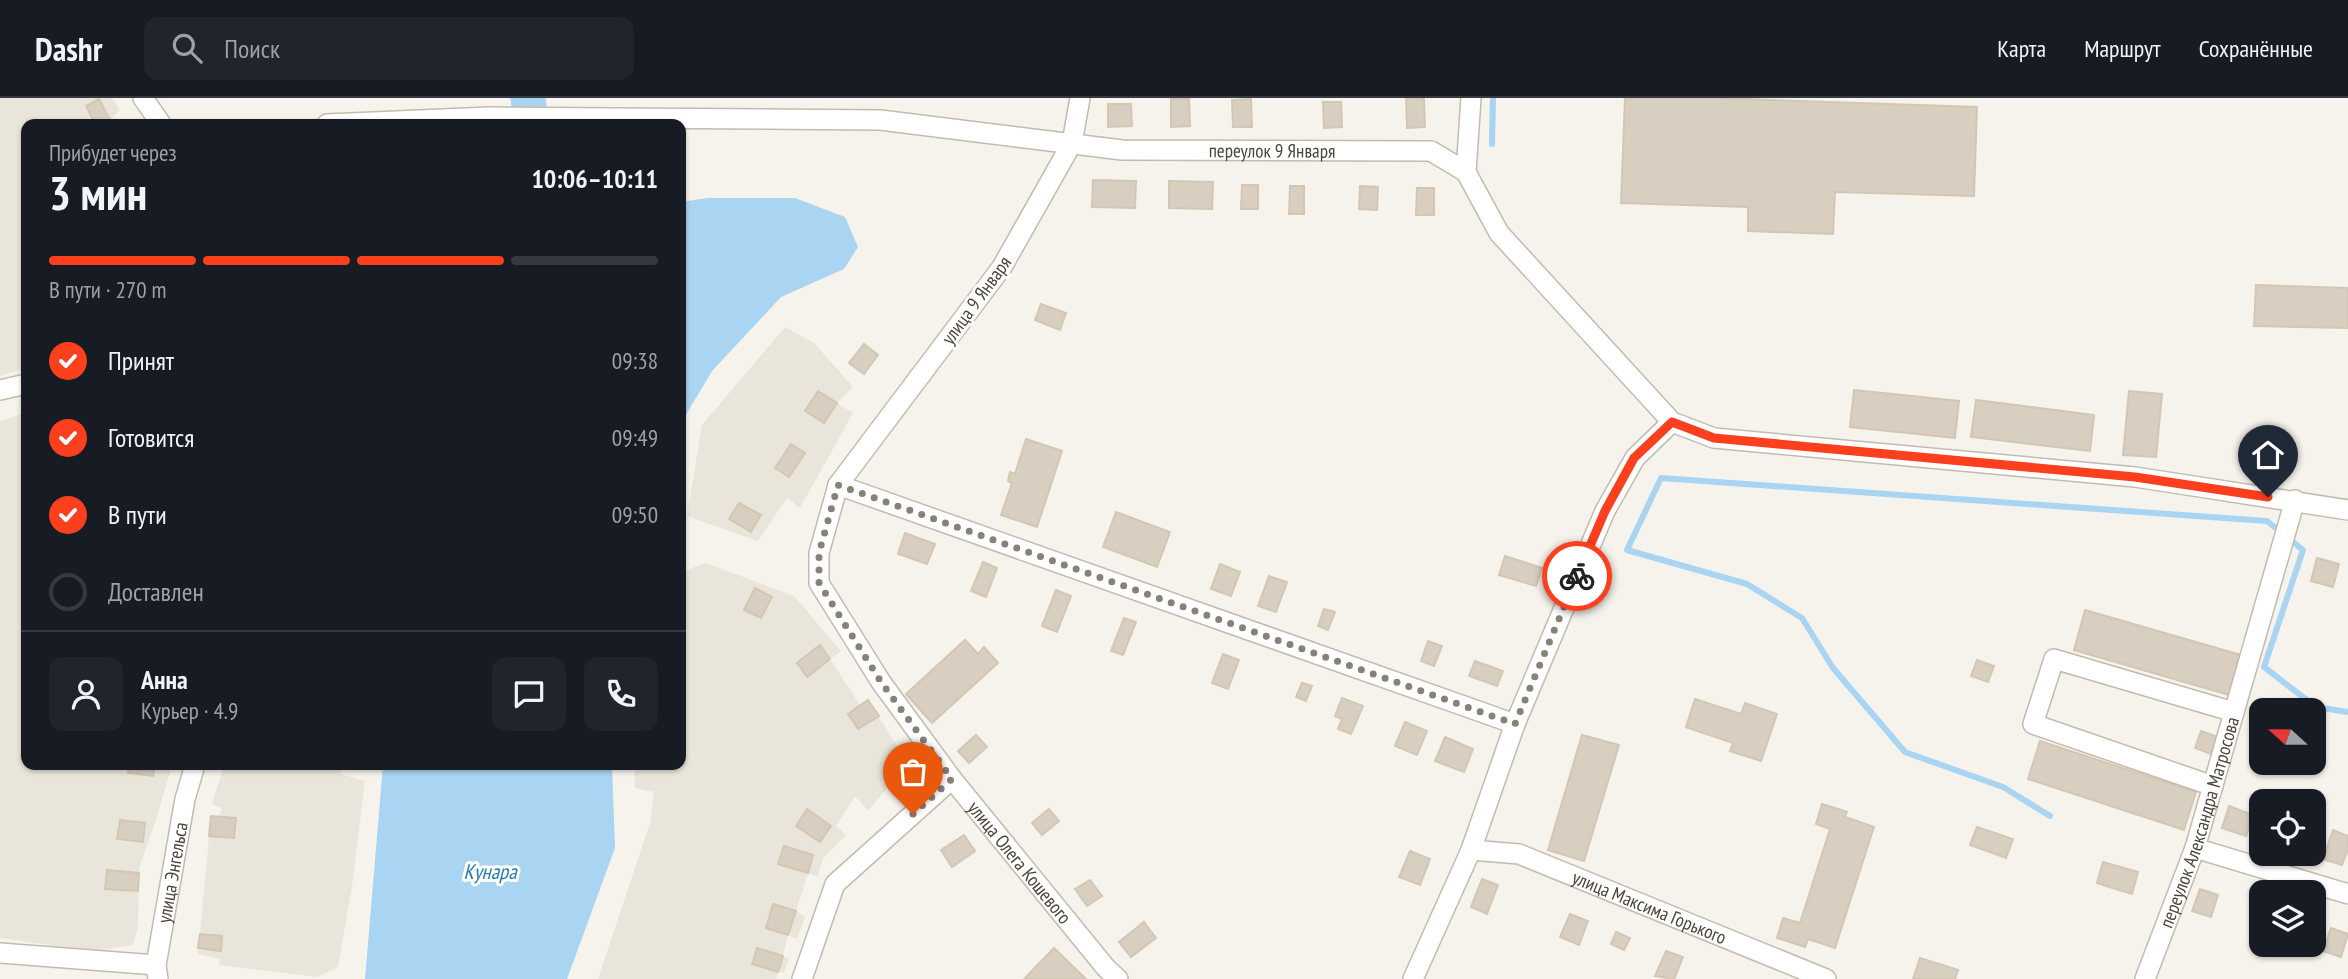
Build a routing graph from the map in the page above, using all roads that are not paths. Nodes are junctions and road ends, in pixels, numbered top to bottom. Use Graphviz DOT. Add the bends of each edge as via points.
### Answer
graph roads {
  1 [pos="143,98"];
  2 [pos="1080,98"];
  3 [pos="1471,98"];
  4 [pos="158,119"];
  5 [pos="443,119"];
  6 [pos="1072,143"];
  7 [pos="1466,172"];
  8 [pos="21,385"];
  9 [pos="0,390"];
  10 [pos="1672,422"];
  11 [pos="838,485"];
  12 [pos="2295,500"];
  13 [pos="2348,509"];
  14 [pos="2234,712"];
  15 [pos="1515,724"];
  16 [pos="194,770"];
  17 [pos="952,779"];
  18 [pos="2213,786"];
  19 [pos="2195,848"];
  20 [pos="1471,850"];
  21 [pos="2348,894"];
  22 [pos="0,953"];
  23 [pos="157,972"];
  24 [pos="802,979"];
  25 [pos="1118,979"];
  26 [pos="1413,979"];
  27 [pos="1826,979"];
  28 [pos="2145,979"];
  1 -- 4 [label="street"];
  2 -- 6 [label="street, улица 9 Января"];
  3 -- 7 [label="street"];
  5 -- 6 [label="street, переулок 9 Января" via="880,120"];
  6 -- 7 [label="street, переулок 9 Января" via="1122,150 1431,152"];
  6 -- 11 [label="street, улица 9 Января" via="1002,267"];
  7 -- 10 [label="street" via="1499,233"];
  8 -- 9 [label="street"];
  10 -- 12 [label="street" via="1714,438 2135,477"];
  10 -- 15 [label="street" via="1634,458 1605,511"];
  11 -- 15 [label="street"];
  11 -- 17 [label="street, улица Олега Кошевого" via="819,553 819,583 881,682"];
  12 -- 13 [label="street"];
  12 -- 14 [label="street, переулок Александра Матросова"];
  14 -- 18 [label="street, переулок Александра Матросова"];
  14 -- 18 [label="street" via="2054,659 2033,724"];
  15 -- 20 [label="street"];
  16 -- 23 [label="street, улица Энгельса"];
  17 -- 24 [label="street" via="835,884"];
  17 -- 25 [label="street, улица Олега Кошевого"];
  18 -- 19 [label="street, переулок Александра Матросова"];
  19 -- 21 [label="street"];
  19 -- 28 [label="street, переулок Александра Матросова"];
  20 -- 26 [label="street"];
  20 -- 27 [label="street, улица Максима Горького" via="1519,854"];
  22 -- 23 [label="street"];
}
